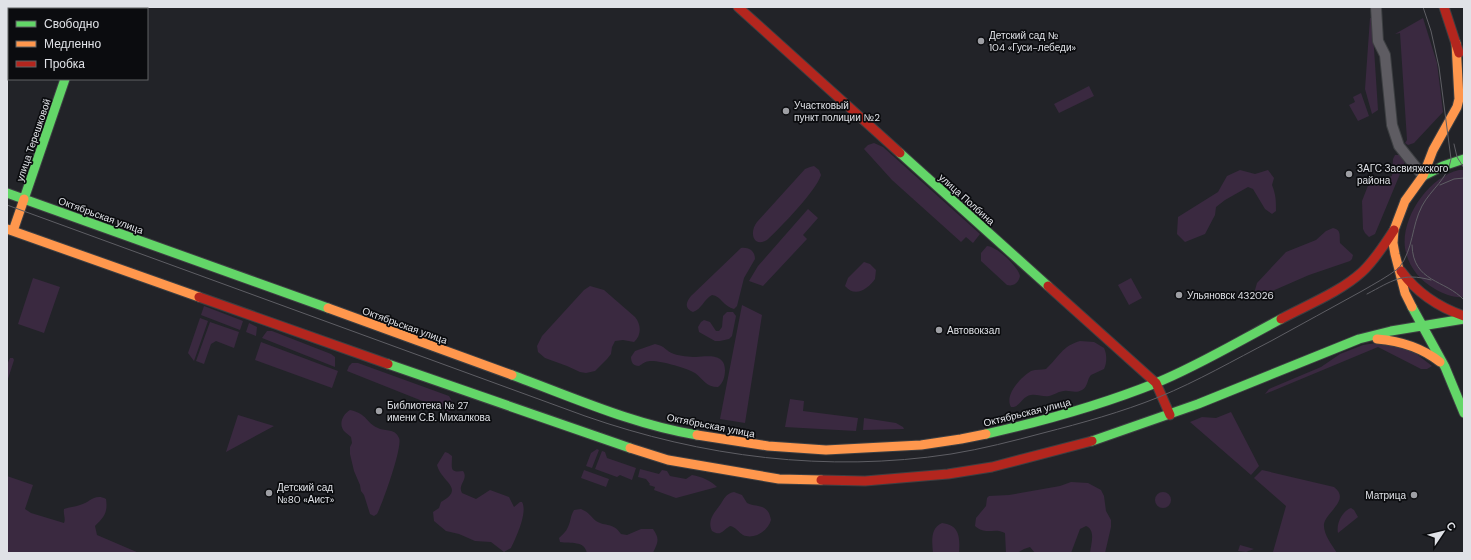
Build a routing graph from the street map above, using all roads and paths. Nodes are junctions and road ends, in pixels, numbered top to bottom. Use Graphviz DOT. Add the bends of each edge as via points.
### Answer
graph roads {
  1 [pos="738,7"];
  2 [pos="1376,7"];
  3 [pos="1445,10"];
  4 [pos="1460,44"];
  5 [pos="1464,69"];
  6 [pos="65,80"];
  7 [pos="1464,159"];
  8 [pos="1423,176"];
  9 [pos="7,192"];
  10 [pos="24,199"];
  11 [pos="10,230"];
  12 [pos="1394,230"];
  13 [pos="1398,268"];
  14 [pos="1464,316"];
  15 [pos="1464,319"];
  16 [pos="1422,326"];
  17 [pos="1359,339"];
  18 [pos="1445,367"];
  19 [pos="1156,383"];
  20 [pos="1464,413"];
  21 [pos="1170,415"];
  1 -- 19 [label="main road, улица Полбина"];
  2 -- 8 [label="street" via="1378,41 1386,55 1392,125 1399,146"];
  3 -- 4 [label="main road"];
  4 -- 5 [label="main road"];
  4 -- 8 [label="main road" via="1457,107 1433,150"];
  6 -- 10 [label="main road, улица Терешковой"];
  7 -- 8 [label="main road" via="1439,167"];
  8 -- 12 [label="main road" via="1405,201"];
  9 -- 10 [label="main road, Октябрьская улица"];
  10 -- 11 [label="main road, улица Терешковой"];
  10 -- 19 [label="main road, Октябрьская улица" via="608,411 668,429 714,438 768,446 826,450 921,445 962,439 1033,423 1093,406"];
  11 -- 21 [label="main road" via="604,440 668,460 753,476 857,481 948,474 992,467 1089,442"];
  12 -- 13 [label="main road"];
  12 -- 19 [label="main road, Октябрьская улица" via="1377,256 1362,272 1344,285"];
  13 -- 14 [label="main road" via="1422,294"];
  13 -- 16 [label="main road" via="1405,293"];
  15 -- 16 [label="main road"];
  16 -- 17 [label="main road"];
  16 -- 18 [label="main road"];
  17 -- 18 [label="main road" via="1386,339 1407,344 1428,353"];
  17 -- 21 [label="main road"];
  18 -- 20 [label="main road"];
  19 -- 21 [label="main road, улица Полбина"];
}
